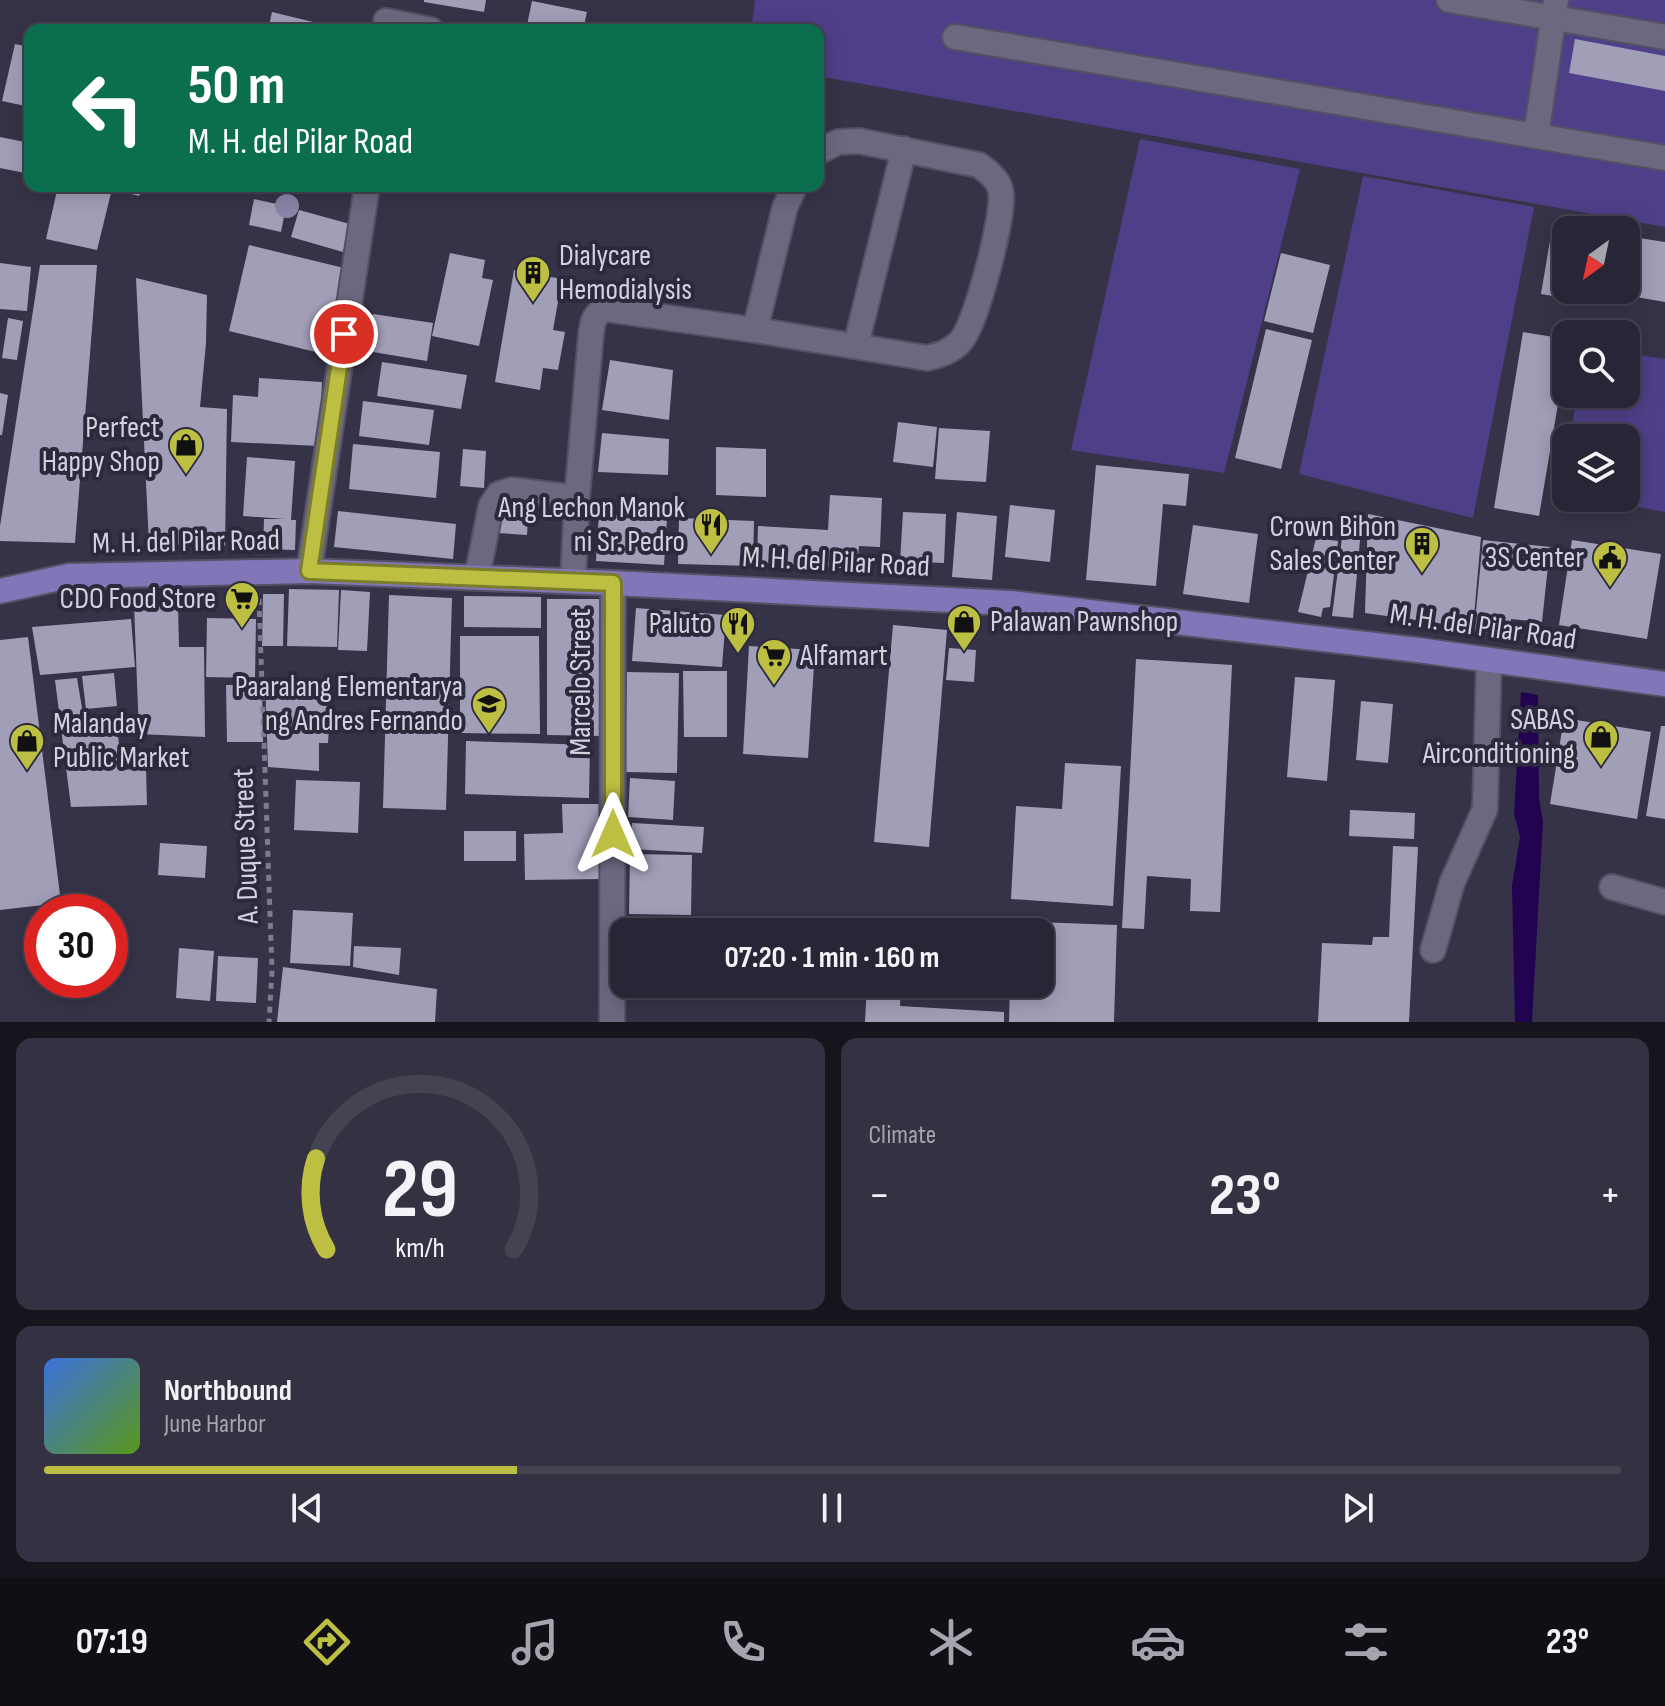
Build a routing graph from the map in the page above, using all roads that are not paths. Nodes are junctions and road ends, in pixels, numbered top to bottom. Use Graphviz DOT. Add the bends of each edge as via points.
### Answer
graph roads {
  1 [pos="1449,0"];
  2 [pos="1554,9"];
  3 [pos="387,17"];
  4 [pos="411,24"];
  5 [pos="955,37"];
  6 [pos="1665,37"];
  7 [pos="1536,136"];
  8 [pos="824,149"];
  9 [pos="904,149"];
  10 [pos="1665,158"];
  11 [pos="366,192"];
  12 [pos="792,192"];
  13 [pos="755,330"];
  14 [pos="856,345"];
  15 [pos="577,498"];
  16 [pos="309,571"];
  17 [pos="477,577"];
  18 [pos="573,581"];
  19 [pos="613,583"];
  20 [pos="0,591"];
  21 [pos="1489,660"];
  22 [pos="1665,684"];
  23 [pos="1612,887"];
  24 [pos="1665,902"];
  25 [pos="1433,950"];
  26 [pos="612,1022"];
  1 -- 2 [label="street"];
  2 -- 6 [label="street"];
  2 -- 7 [label="street"];
  3 -- 4 [label="street"];
  5 -- 7 [label="street"];
  7 -- 10 [label="street"];
  8 -- 9 [label="street" via="859,141"];
  9 -- 14 [label="street"];
  9 -- 14 [label="street" via="979,165 1001,189 1002,209 982,296 963,340 945,354 927,358"];
  11 -- 16 [label="street"];
  12 -- 13 [label="street"];
  13 -- 14 [label="street"];
  13 -- 15 [label="street" via="598,312 591,334"];
  15 -- 17 [label="street" via="512,490 499,494 491,506"];
  15 -- 18 [label="street"];
  16 -- 17 [label="main road, M. H. del Pilar Road"];
  16 -- 20 [label="main road, M. H. del Pilar Road" via="69,576"];
  17 -- 18 [label="main road, M. H. del Pilar Road"];
  18 -- 19 [label="main road, M. H. del Pilar Road"];
  19 -- 21 [label="main road, M. H. del Pilar Road" via="1010,603"];
  19 -- 26 [label="street, Marcelo Street"];
  21 -- 22 [label="main road, M. H. del Pilar Road"];
  21 -- 25 [label="street" via="1485,809 1452,883"];
  23 -- 24 [label="street"];
}
